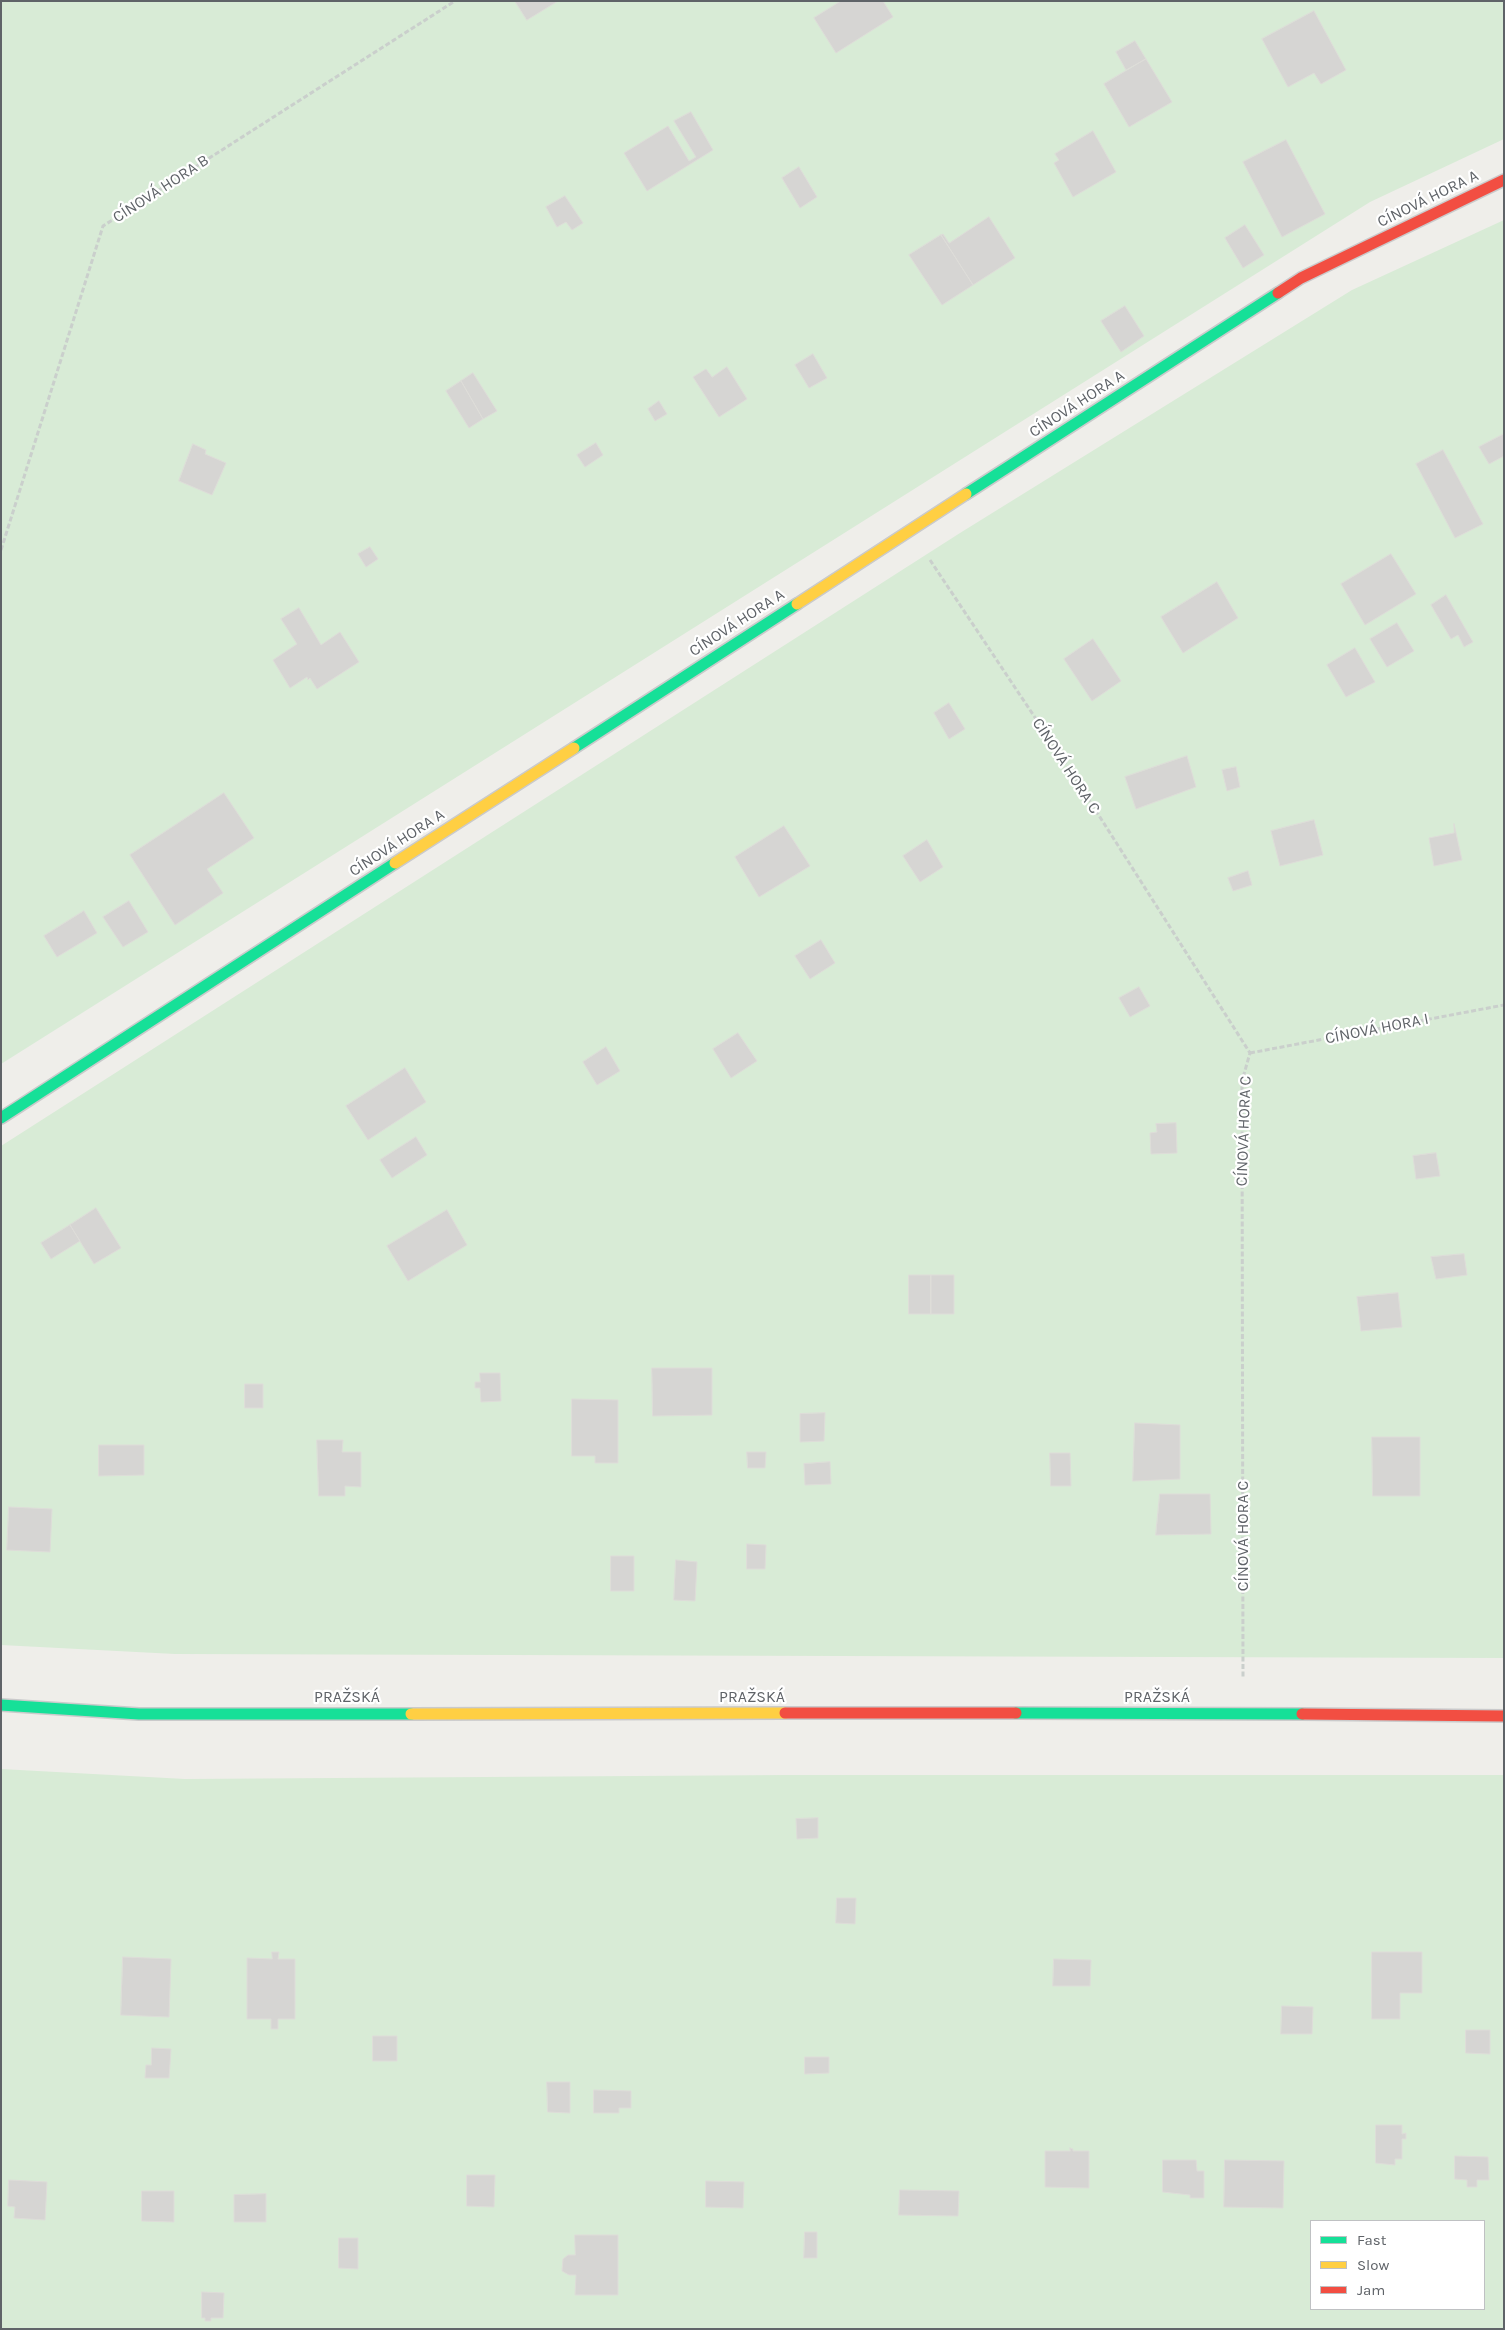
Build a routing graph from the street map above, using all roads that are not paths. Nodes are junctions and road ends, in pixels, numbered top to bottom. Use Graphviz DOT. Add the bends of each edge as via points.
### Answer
graph roads {
  1 [pos="1504,180"];
  2 [pos="1,1118"];
  3 [pos="1,1705"];
  4 [pos="1504,1716"];
  1 -- 2 [label="street, CÍNOVÁ HORA A" via="1301,278"];
  3 -- 4 [label="street, PRAŽSKÁ" via="139,1714 1243,1713"];
}
